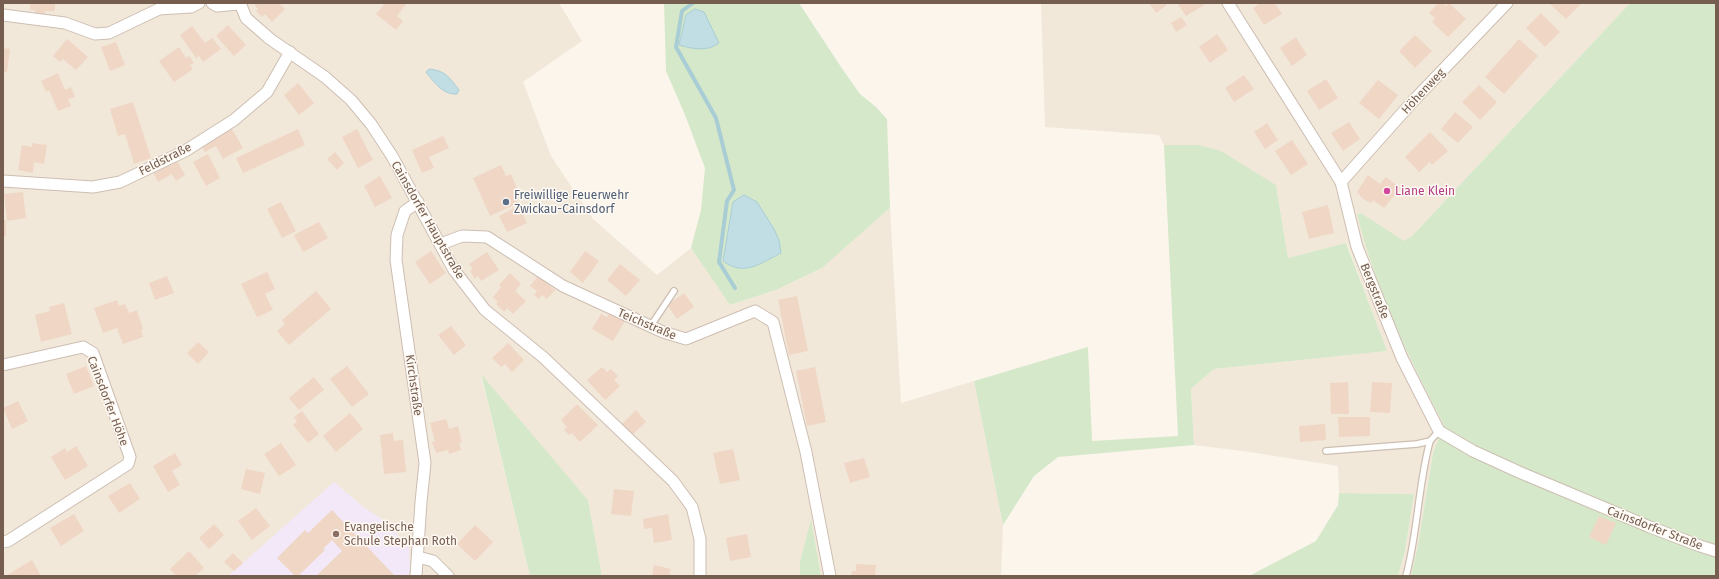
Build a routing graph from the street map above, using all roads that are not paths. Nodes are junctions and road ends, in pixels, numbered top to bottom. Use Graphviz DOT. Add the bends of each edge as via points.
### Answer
graph roads {
  1 [pos="199,3"];
  2 [pos="212,3"];
  3 [pos="1228,3"];
  4 [pos="1507,3"];
  5 [pos="240,4"];
  6 [pos="3,15"];
  7 [pos="290,52"];
  8 [pos="5,182"];
  9 [pos="1341,182"];
  10 [pos="418,202"];
  11 [pos="441,244"];
  12 [pos="674,291"];
  13 [pos="650,327"];
  14 [pos="3,364"];
  15 [pos="1439,431"];
  16 [pos="1430,441"];
  17 [pos="1326,451"];
  18 [pos="3,542"];
  19 [pos="1716,550"];
  20 [pos="418,557"];
  21 [pos="416,576"];
  22 [pos="448,576"];
  23 [pos="700,576"];
  24 [pos="830,576"];
  25 [pos="1406,576"];
  1 -- 6 [label="street" via="191,7 159,9 109,33 96,34 65,23"];
  2 -- 5 [label="street, Cainsdorfer Hauptstraße" via="217,6"];
  3 -- 9 [label="street, Bergstraße"];
  4 -- 9 [label="street, Höhenweg" via="1414,100"];
  5 -- 7 [label="street, Cainsdorfer Hauptstraße" via="246,18"];
  7 -- 8 [label="street, Feldstraße" via="267,92 228,124 185,151 120,182 93,187"];
  7 -- 10 [label="street, Cainsdorfer Hauptstraße" via="325,77 356,106 371,124"];
  9 -- 15 [label="street, Bergstraße" via="1357,247 1402,358"];
  10 -- 11 [label="street, Cainsdorfer Hauptstraße"];
  10 -- 20 [label="street, Kirchstraße" via="405,211 397,235 396,260 425,464"];
  11 -- 13 [label="street, Teichstraße" via="462,236 487,237 563,286"];
  11 -- 23 [label="street, Cainsdorfer Hauptstraße" via="454,270 485,310 543,357 673,481 692,507 700,539"];
  12 -- 13 [label="lane"];
  13 -- 24 [label="street, Teichstraße" via="686,339 755,311 773,322 806,452"];
  14 -- 18 [label="street, Cainsdorfer Höhe" via="83,348 93,353 130,457 128,464"];
  15 -- 16 [label="lane"];
  15 -- 19 [label="street, Cainsdorfer Straße" via="1473,452 1595,504"];
  16 -- 17 [label="lane"];
  16 -- 25 [label="lane"];
  20 -- 21 [label="street, Kirchstraße"];
  20 -- 22 [label="street" via="434,561"];
}
